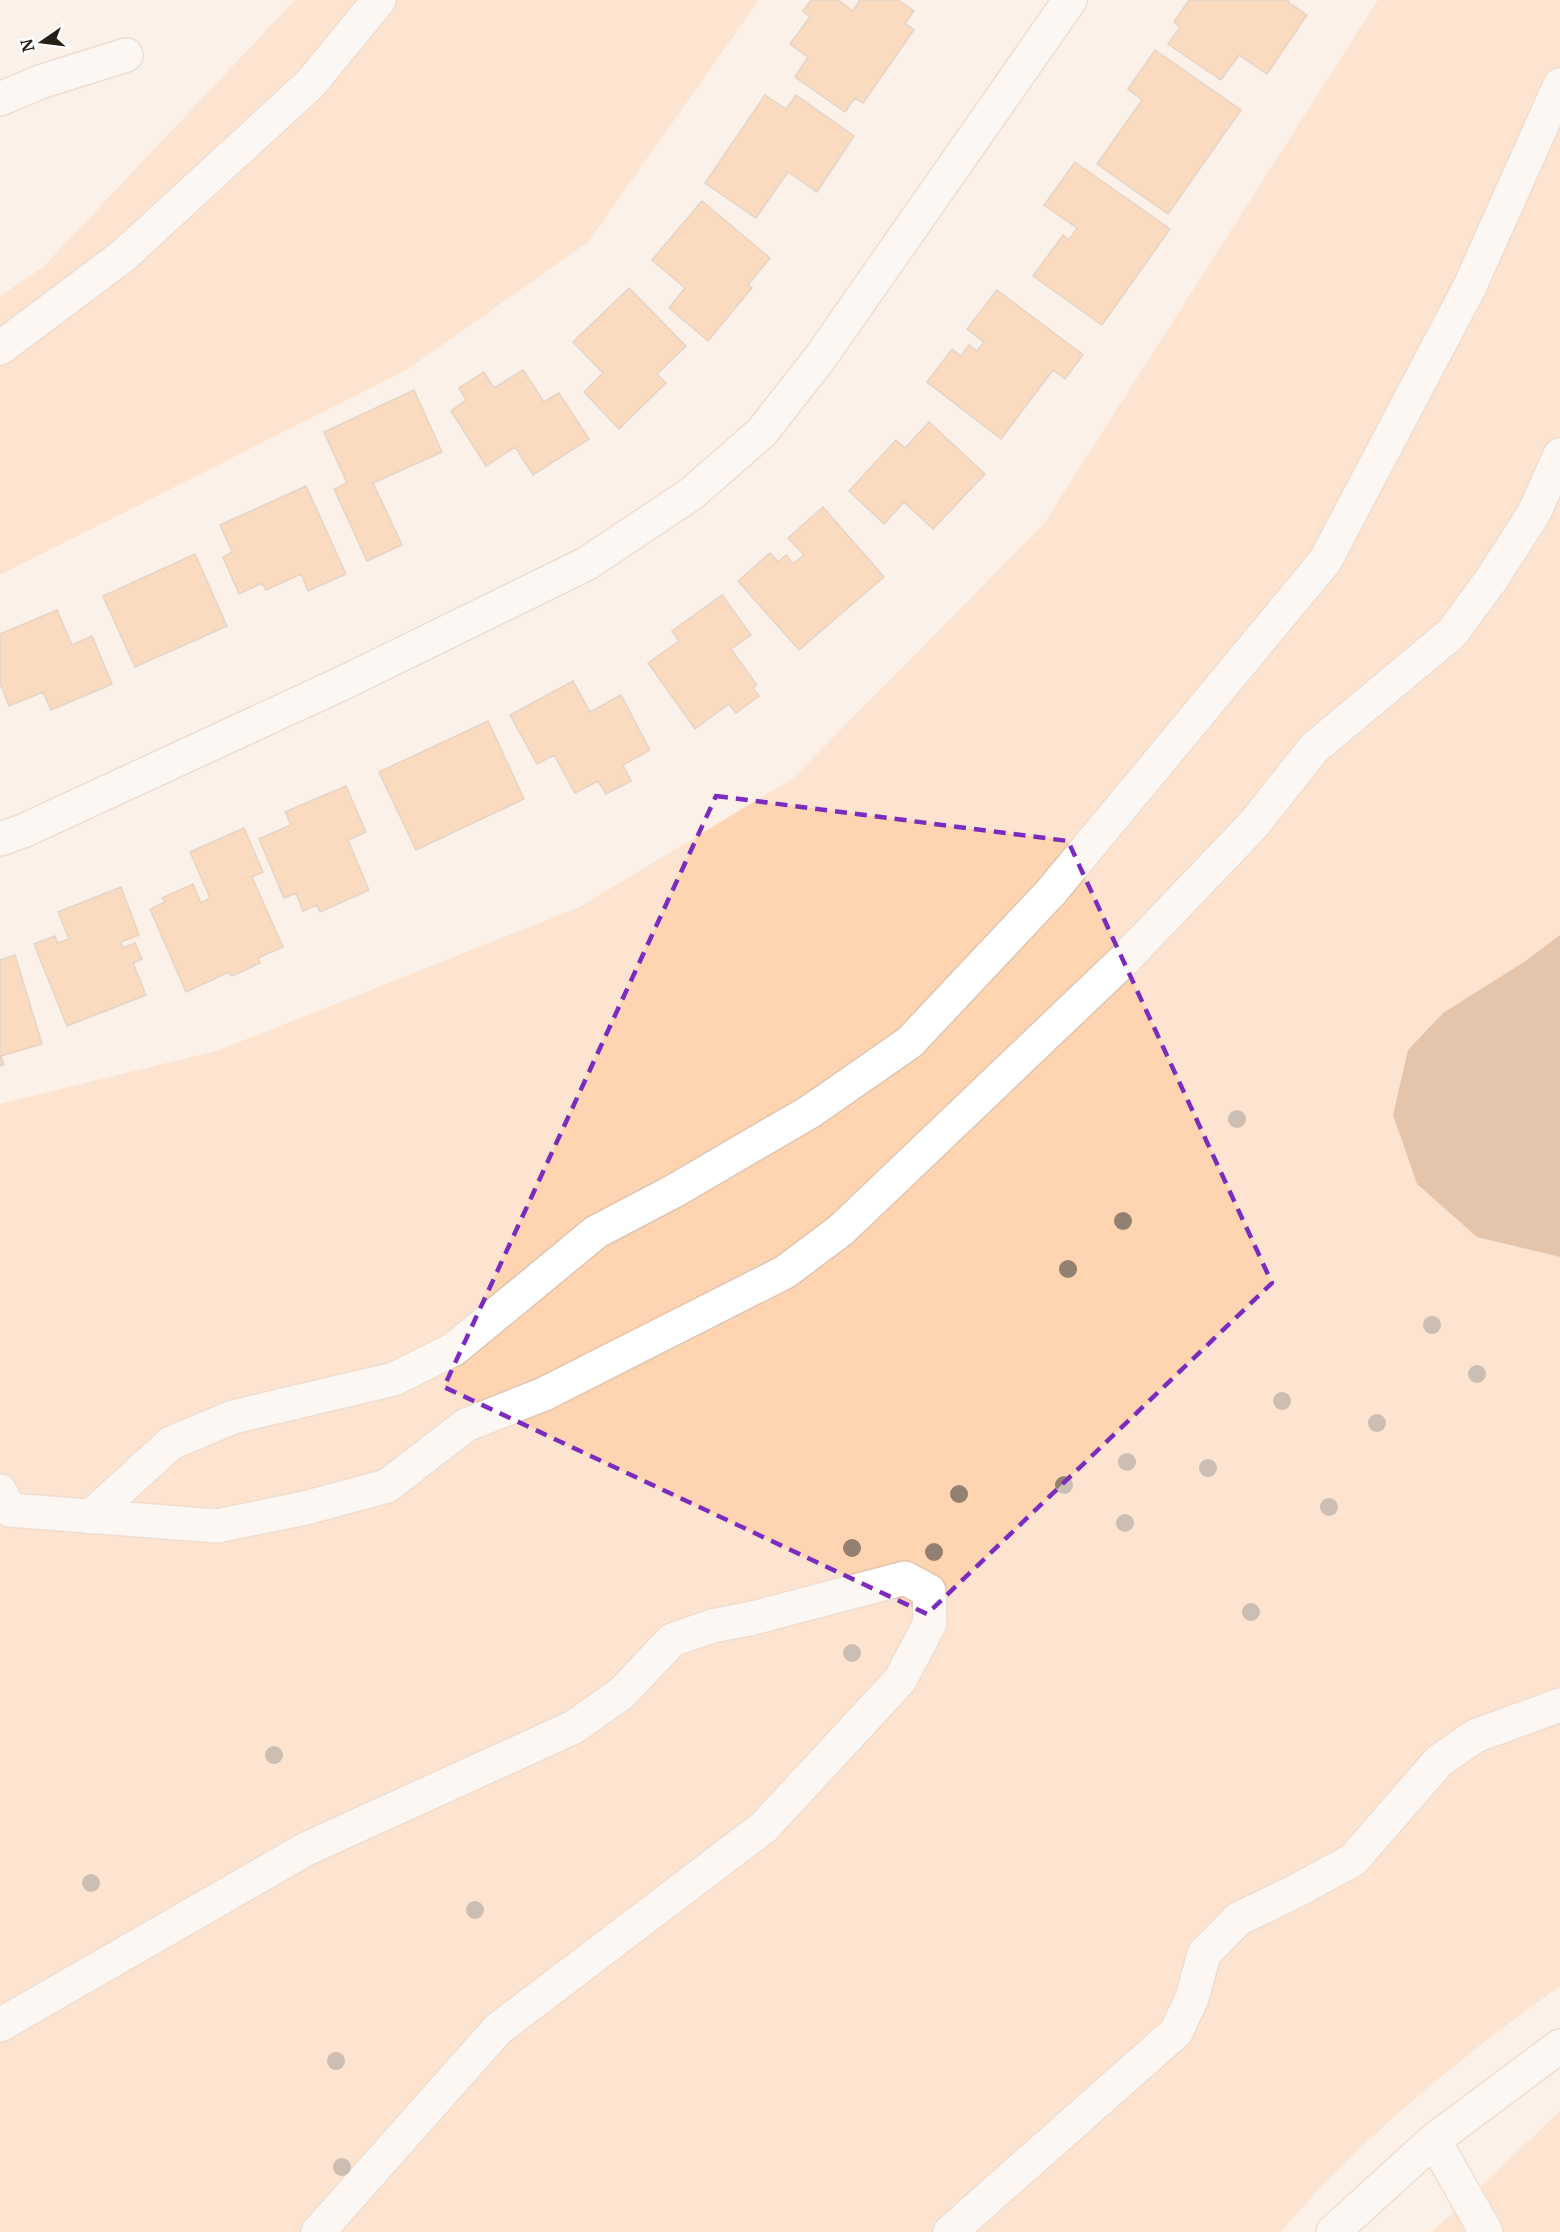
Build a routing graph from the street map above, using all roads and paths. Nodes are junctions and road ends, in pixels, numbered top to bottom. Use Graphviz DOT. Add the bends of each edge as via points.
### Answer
graph roads {
  1 [pos="379,0"];
  2 [pos="1070,0"];
  3 [pos="126,55"];
  4 [pos="1560,85"];
  5 [pos="0,99"];
  6 [pos="0,348"];
  7 [pos="1560,455"];
  8 [pos="0,839"];
  9 [pos="3,1509"];
  10 [pos="90,1516"];
  11 [pos="1560,1705"];
  12 [pos="0,2025"];
  13 [pos="1560,2046"];
  14 [pos="1434,2140"];
  15 [pos="318,2232"];
  16 [pos="950,2232"];
  17 [pos="1334,2232"];
  18 [pos="1486,2232"];
  1 -- 6 [label="street" via="311,83 123,256"];
  2 -- 8 [label="street" via="820,358 761,433 691,494 586,564 336,686"];
  3 -- 5 [label="street"];
  4 -- 10 [label="street" via="1469,288 1325,561 1051,891 910,1042 811,1111 596,1232 454,1349 394,1379 233,1417 171,1443"];
  7 -- 10 [label="street" via="1534,513 1452,633 1314,748 1254,824 1125,959 841,1230 785,1272 544,1394 466,1425 387,1486 217,1526"];
  9 -- 10 [label="street"];
  11 -- 16 [label="street" via="1475,1736 1439,1761 1353,1860 1238,1919 1204,1954 1192,1998 1176,2032"];
  12 -- 15 [label="street" via="306,1850 574,1727 622,1693 672,1640 712,1626 905,1578 929,1591 930,1623 900,1680 764,1827 498,2029"];
  13 -- 14 [label="street"];
  14 -- 17 [label="street"];
  14 -- 18 [label="street"];
}
